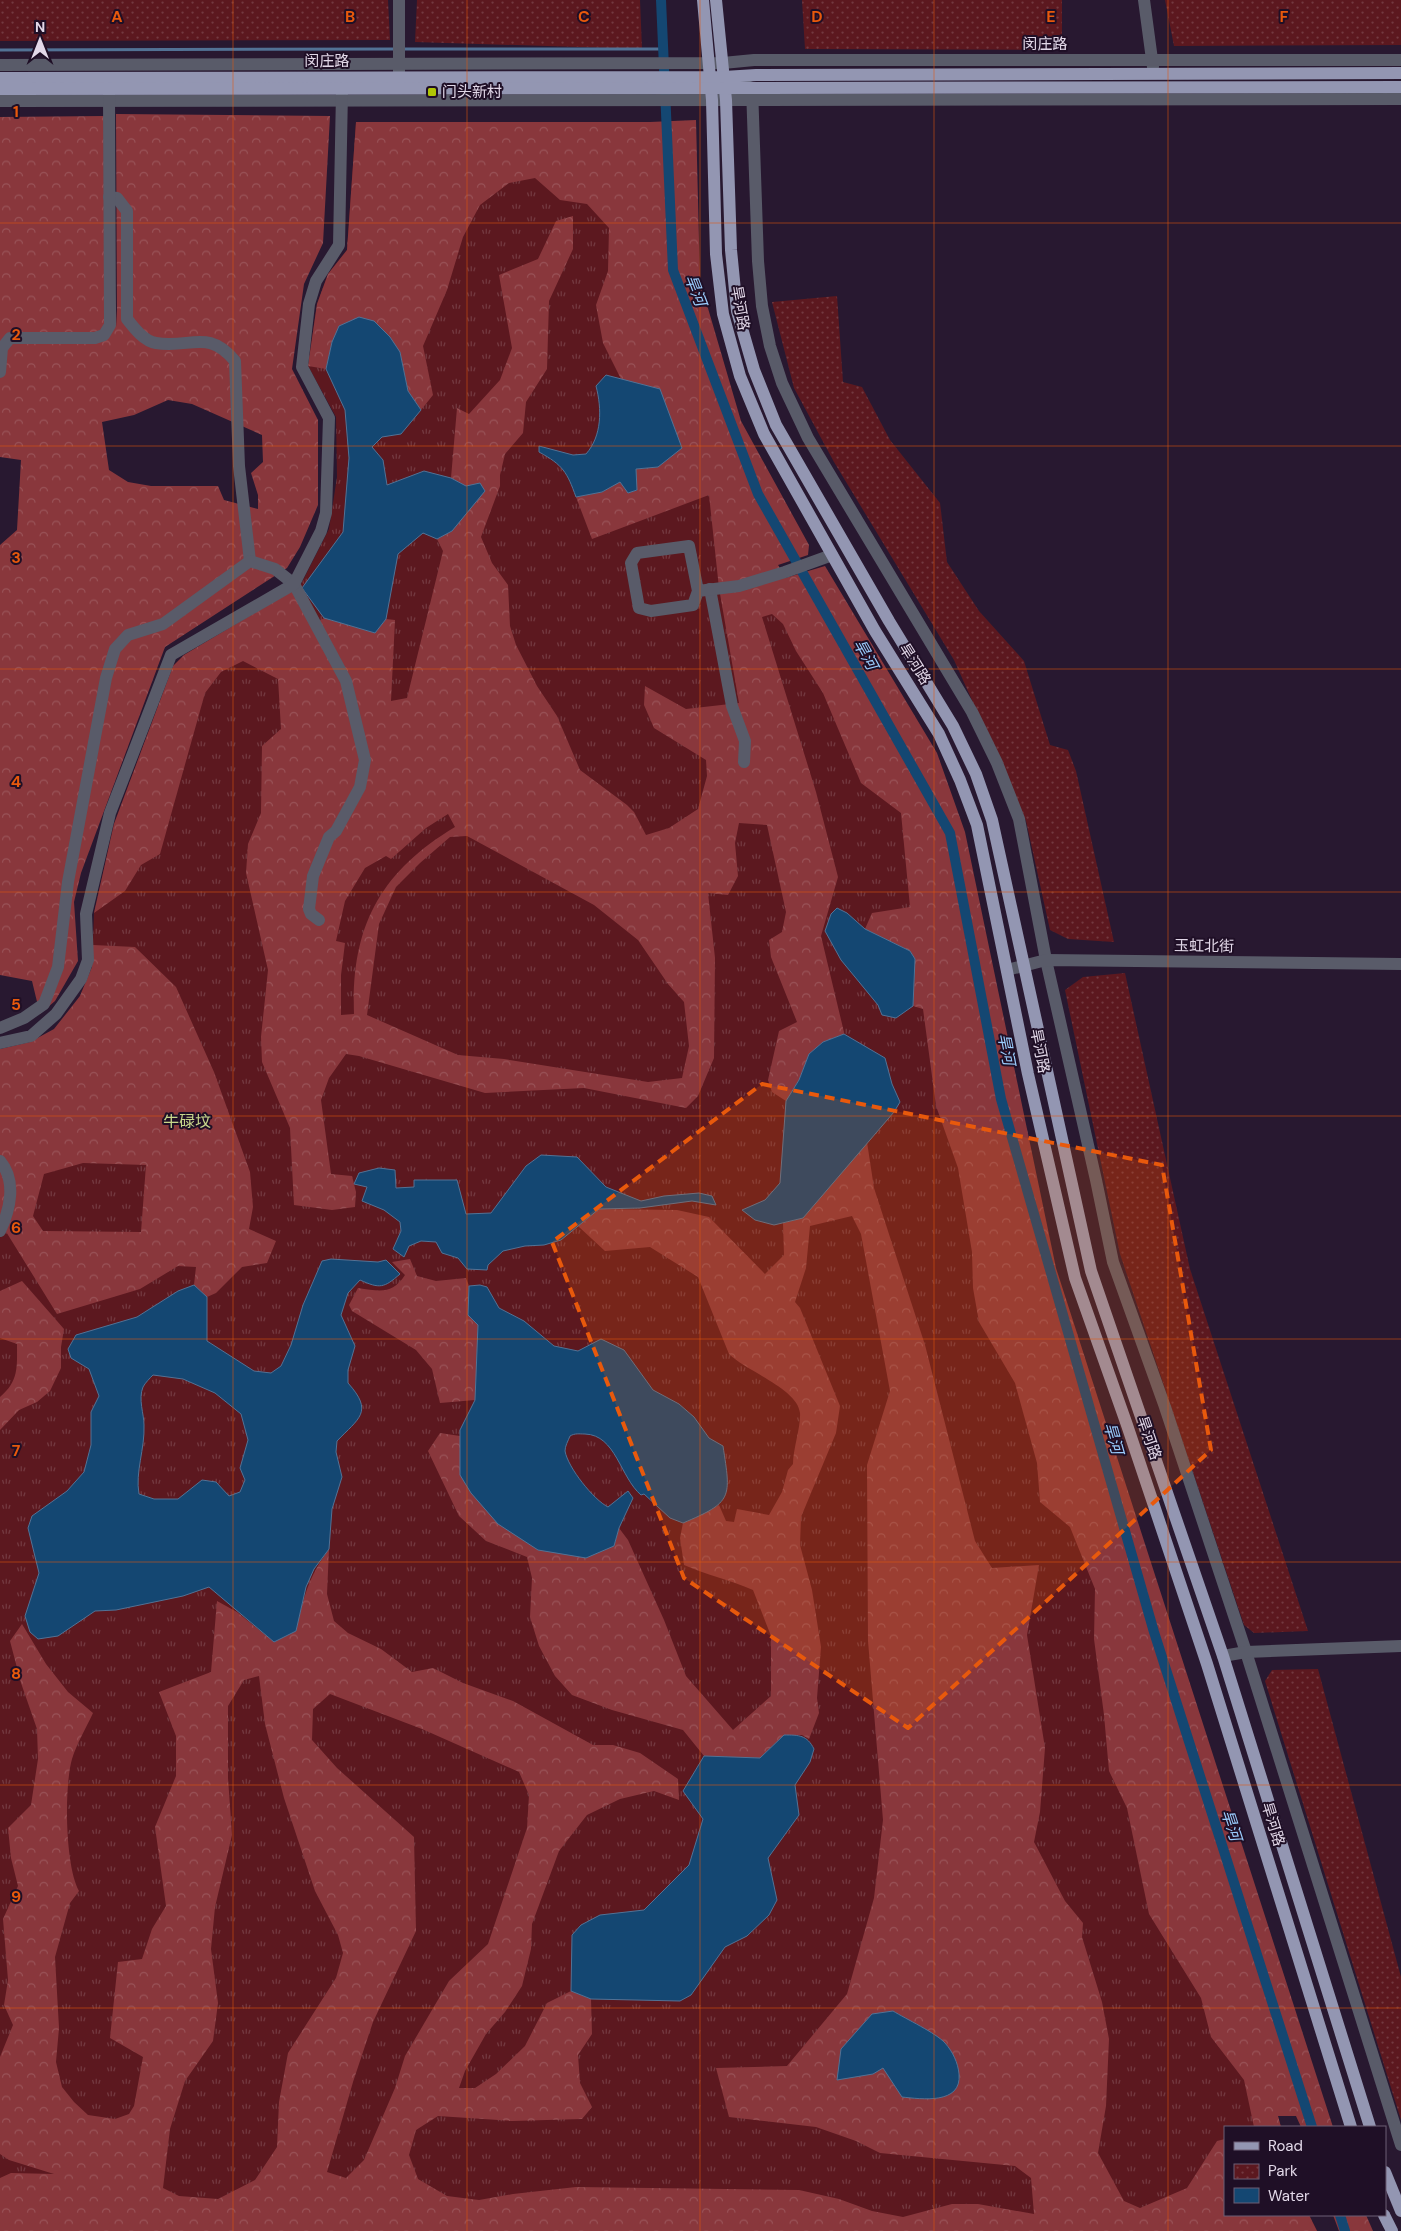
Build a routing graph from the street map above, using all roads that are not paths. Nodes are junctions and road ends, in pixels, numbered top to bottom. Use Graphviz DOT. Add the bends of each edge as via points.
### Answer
graph roads {
  1 [pos="399,0"];
  2 [pos="703,0"];
  3 [pos="716,0"];
  4 [pos="1144,0"];
  5 [pos="399,60"];
  6 [pos="902,60"];
  7 [pos="1152,60"];
  8 [pos="1401,60"];
  9 [pos="717,64"];
  10 [pos="0,65"];
  11 [pos="1401,73"];
  12 [pos="928,74"];
  13 [pos="1154,74"];
  14 [pos="0,78"];
  15 [pos="1401,87"];
  16 [pos="653,88"];
  17 [pos="689,88"];
  18 [pos="712,88"];
  19 [pos="725,88"];
  20 [pos="0,89"];
  21 [pos="752,94"];
  22 [pos="109,95"];
  23 [pos="342,95"];
  24 [pos="1401,98"];
  25 [pos="0,101"];
  26 [pos="110,197"];
  27 [pos="0,372"];
  28 [pos="827,557"];
  29 [pos="250,560"];
  30 [pos="294,584"];
  31 [pos="704,590"];
  32 [pos="744,762"];
  33 [pos="999,844"];
  34 [pos="984,848"];
  35 [pos="319,920"];
  36 [pos="1046,960"];
  37 [pos="1401,964"];
  38 [pos="1026,965"];
  39 [pos="1007,970"];
  40 [pos="0,1028"];
  41 [pos="0,1043"];
  42 [pos="0,1160"];
  43 [pos="0,1231"];
  44 [pos="1197,1578"];
  45 [pos="1180,1583"];
  46 [pos="1401,1646"];
  47 [pos="1246,1652"];
  48 [pos="1223,1656"];
  49 [pos="1249,1740"];
  50 [pos="1232,1744"];
  51 [pos="1351,2126"];
  52 [pos="1370,2126"];
  53 [pos="1401,2145"];
  54 [pos="1386,2174"];
  55 [pos="1401,2211"];
  56 [pos="1384,2216"];
  57 [pos="1392,2231"];
  1 -- 5 [label="street"];
  2 -- 9 [label="main road, 旱河路"];
  3 -- 9 [label="main road, 旱河路"];
  4 -- 7 [label="street"];
  5 -- 9 [label="street, 闵庄路"];
  5 -- 10 [label="street, 闵庄路"];
  5 -- 14 [label="main road, 闵庄路"];
  5 -- 16 [label="main road, 闵庄路"];
  5 -- 23 [label="street"];
  6 -- 7 [label="street, 闵庄路"];
  6 -- 9 [label="street, 闵庄路" via="754,60"];
  6 -- 12 [label="street"];
  7 -- 8 [label="street, 闵庄路"];
  7 -- 13 [label="street"];
  9 -- 18 [label="main road, 旱河路"];
  9 -- 19 [label="main road, 旱河路"];
  11 -- 13 [label="main road, 闵庄路"];
  12 -- 13 [label="main road, 闵庄路"];
  12 -- 19 [label="main road, 闵庄路" via="756,75"];
  15 -- 21 [label="main road, 闵庄路"];
  16 -- 17 [label="main road"];
  16 -- 23 [label="main road, 闵庄路"];
  17 -- 18 [label="main road, 闵庄路"];
  17 -- 18 [label="street, 闵庄路"];
  18 -- 19 [label="main road, 闵庄路"];
  18 -- 28 [label="main road, 旱河路" via="716,254 723,314 740,376 764,434"];
  19 -- 21 [label="main road, 闵庄路"];
  19 -- 33 [label="main road, 旱河路" via="738,310 754,370 776,424 952,726 976,774"];
  20 -- 22 [label="main road, 闵庄路"];
  21 -- 24 [label="street, 闵庄路"];
  21 -- 36 [label="street, 旱河路" via="762,306 782,383 808,438 972,712 997,763 1019,819"];
  22 -- 23 [label="main road, 闵庄路"];
  22 -- 25 [label="street, 闵庄路"];
  22 -- 26 [label="street"];
  23 -- 30 [label="street" via="339,245 316,281 309,304 302,367 329,418 326,513 321,531"];
  26 -- 27 [label="street" via="110,325 104,335 95,338 10,338 2,348"];
  26 -- 29 [label="street" via="117,198 127,211 127,319 138,333 155,343 213,342 225,349 235,361 239,466"];
  28 -- 31 [label="street" via="739,586"];
  28 -- 34 [label="main road, 旱河路" via="939,734 960,780"];
  29 -- 30 [label="street" via="276,569"];
  29 -- 40 [label="street" via="163,624 128,635 115,649 106,678 68,882 56,974 44,1004 24,1018"];
  30 -- 35 [label="street" via="346,681 365,760 360,787 336,831 329,837 313,876 309,909"];
  30 -- 41 [label="street" via="171,655 110,813 86,914 88,960 81,979 56,1014 31,1036"];
  31 -- 31 [label="street" via="689,546 637,554 631,563 639,608 651,611 693,605"];
  31 -- 32 [label="street" via="732,706 744,741"];
  33 -- 34 [label="main road"];
  33 -- 38 [label="main road, 旱河路"];
  34 -- 39 [label="main road, 旱河路"];
  36 -- 37 [label="street, 玉虹北街"];
  36 -- 38 [label="street, 玉虹北街"];
  36 -- 47 [label="street, 旱河路" via="1112,1262 1165,1407"];
  38 -- 39 [label="street, 玉虹北街"];
  38 -- 44 [label="main road, 旱河路" via="1091,1271"];
  39 -- 45 [label="main road, 旱河路" via="1075,1278"];
  42 -- 43 [label="street" via="11,1185 8,1214"];
  44 -- 45 [label="main road"];
  44 -- 48 [label="main road, 旱河路"];
  45 -- 50 [label="main road, 旱河路"];
  46 -- 47 [label="street"];
  47 -- 48 [label="street"];
  47 -- 53 [label="street, 旱河路"];
  48 -- 49 [label="main road, 旱河路"];
  49 -- 50 [label="main road"];
  49 -- 52 [label="main road, 旱河路"];
  50 -- 51 [label="main road, 旱河路"];
  54 -- 55 [label="main road"];
  56 -- 57 [label="main road"];
}
